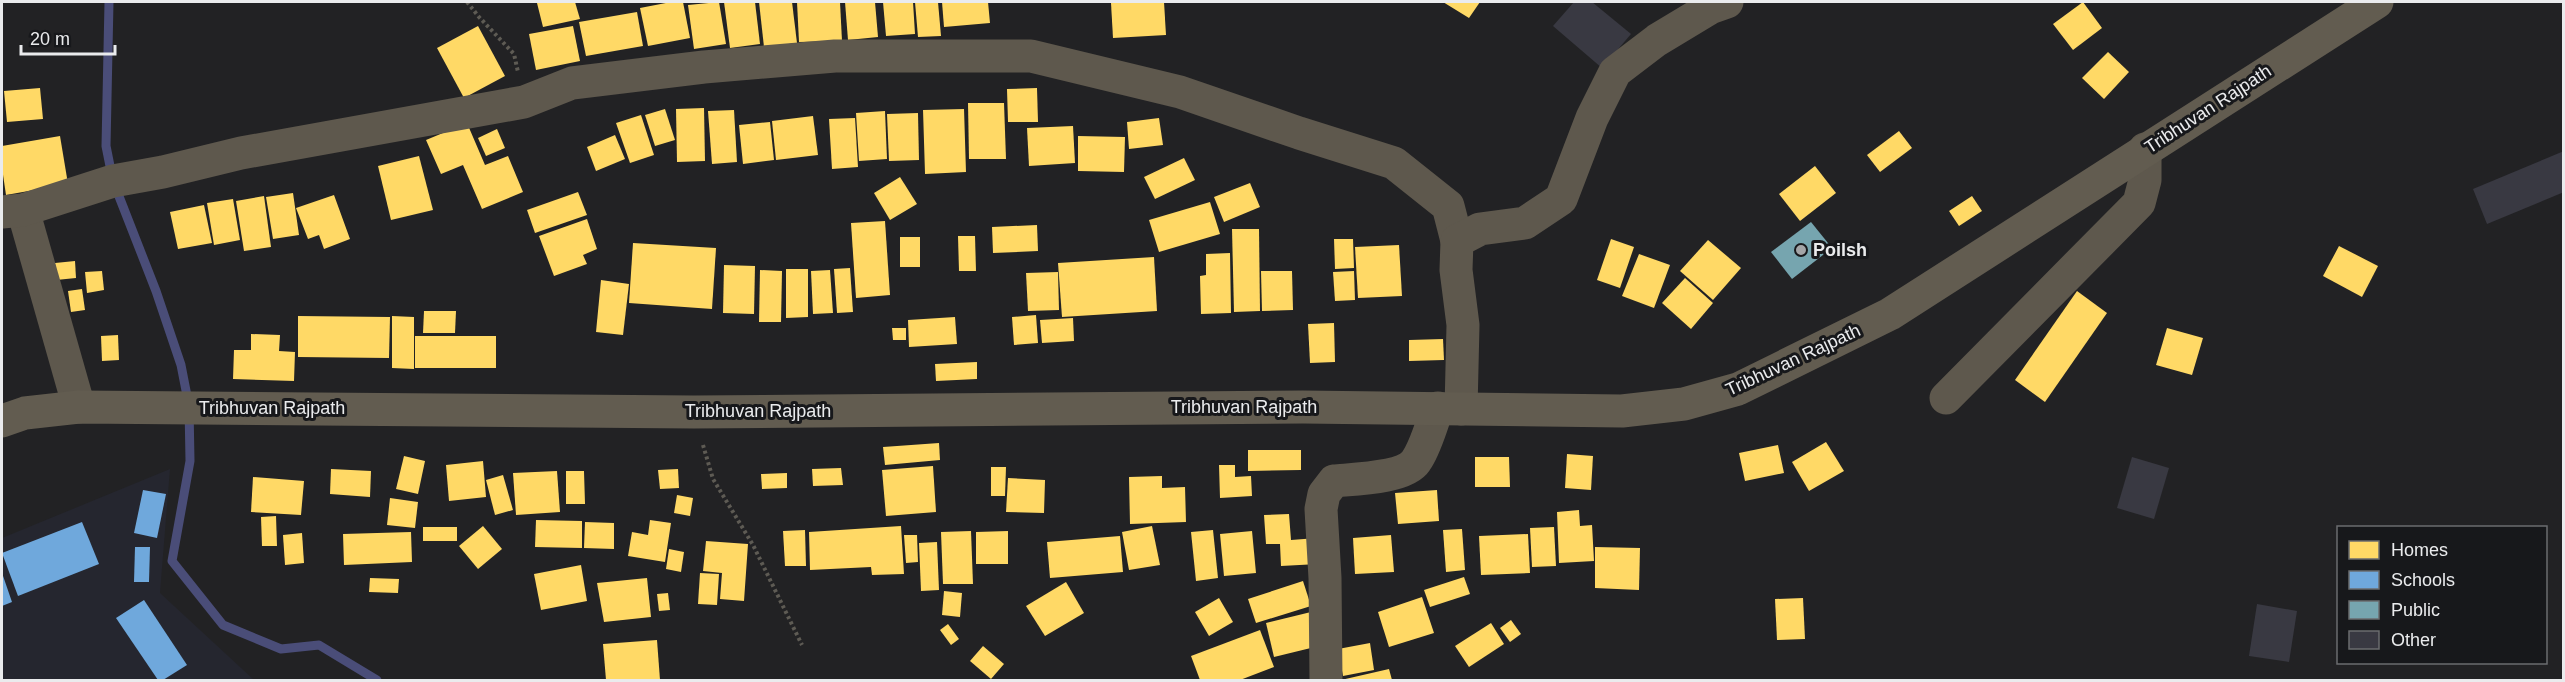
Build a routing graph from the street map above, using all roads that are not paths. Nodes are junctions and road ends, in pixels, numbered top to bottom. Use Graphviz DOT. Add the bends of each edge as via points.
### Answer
graph roads {
  1 [pos="1727,2"];
  2 [pos="2377,2"];
  3 [pos="2145,149"];
  4 [pos="12,211"];
  5 [pos="1458,241"];
  6 [pos="1946,398"];
  7 [pos="79,407"];
  8 [pos="1449,408"];
  9 [pos="2,421"];
  10 [pos="1326,681"];
  1 -- 5 [label="street" via="1657,40 1616,72 1592,118 1561,199 1525,223 1480,230"];
  2 -- 3 [label="highway, Tribhuvan Rajpath"];
  3 -- 6 [label="street" via="2145,180 2139,203"];
  3 -- 8 [label="highway, Tribhuvan Rajpath" via="1890,315 1738,390 1684,404 1622,411"];
  4 -- 5 [label="street" via="113,182 241,153 524,102 572,83 836,56 1031,56 1180,92 1394,163 1448,206"];
  4 -- 7 [label="street"];
  5 -- 8 [label="street" via="1456,270 1463,325"];
  7 -- 8 [label="highway, Tribhuvan Rajpath" via="694,412"];
  7 -- 9 [label="highway, Tribhuvan Rajpath" via="25,413"];
  8 -- 10 [label="street" via="1408,469 1334,481 1324,494 1321,508"];
}
